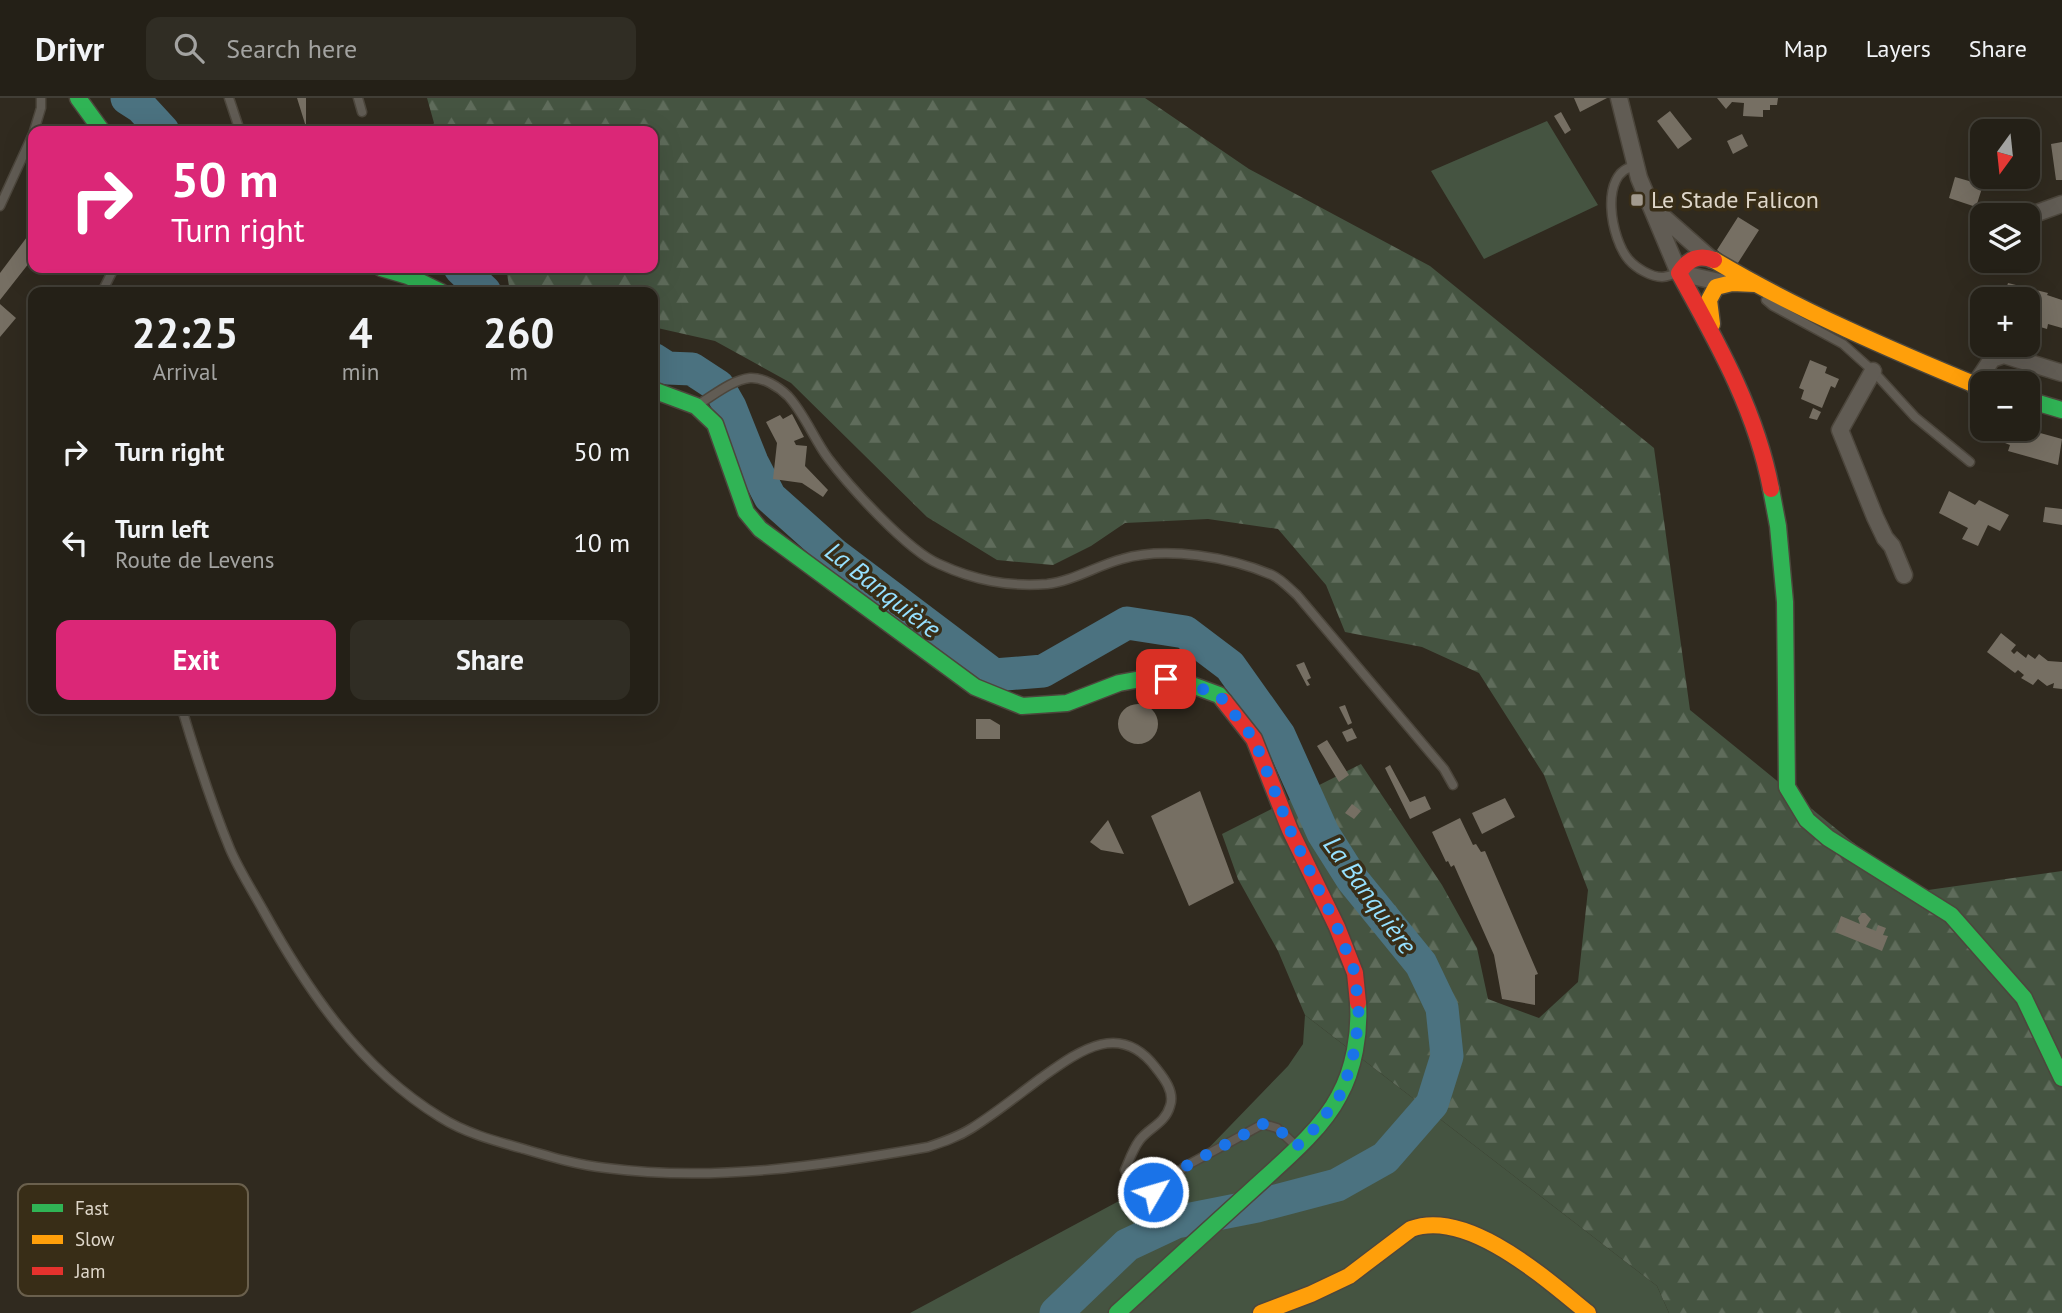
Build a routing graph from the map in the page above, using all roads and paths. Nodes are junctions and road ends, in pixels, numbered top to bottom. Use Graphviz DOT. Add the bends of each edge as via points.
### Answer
graph roads {
  1 [pos="41,98"];
  2 [pos="78,98"];
  3 [pos="229,98"];
  4 [pos="358,98"];
  5 [pos="1619,98"];
  6 [pos="362,112"];
  7 [pos="36,126"];
  8 [pos="98,126"];
  9 [pos="238,126"];
  10 [pos="28,145"];
  11 [pos="1635,166"];
  12 [pos="2062,204"];
  13 [pos="0,206"];
  14 [pos="1651,207"];
  15 [pos="2040,212"];
  16 [pos="1711,258"];
  17 [pos="398,273"];
  18 [pos="1679,273"];
  19 [pos="1716,285"];
  20 [pos="1760,286"];
  21 [pos="431,287"];
  22 [pos="1715,338"];
  23 [pos="1873,371"];
  24 [pos="1986,371"];
  25 [pos="2062,373"];
  26 [pos="1970,383"];
  27 [pos="658,391"];
  28 [pos="700,403"];
  29 [pos="2040,404"];
  30 [pos="2062,410"];
  31 [pos="1970,462"];
  32 [pos="1904,575"];
  33 [pos="184,714"];
  34 [pos="1453,785"];
  35 [pos="2062,1078"];
  36 [pos="1297,1146"];
  37 [pos="1117,1313"];
  38 [pos="1261,1313"];
  39 [pos="1588,1313"];
  1 -- 7 [label="lane"];
  2 -- 8 [label="street"];
  3 -- 9 [label="lane"];
  4 -- 6 [label="lane"];
  5 -- 11 [label="street"];
  10 -- 13 [label="lane"];
  11 -- 14 [label="street"];
  11 -- 18 [label="lane" via="1622,171 1613,184 1617,236 1628,259 1641,269 1662,277"];
  12 -- 15 [label="street"];
  14 -- 16 [label="street"];
  14 -- 18 [label="street"];
  16 -- 18 [label="street" via="1693,258"];
  16 -- 19 [label="street"];
  16 -- 20 [label="street"];
  17 -- 21 [label="street"];
  18 -- 19 [label="street"];
  18 -- 22 [label="street"];
  19 -- 20 [label="street"];
  19 -- 22 [label="street" via="1709,305"];
  20 -- 23 [label="lane" via="1773,306 1843,344"];
  20 -- 26 [label="street" via="1879,345"];
  22 -- 35 [label="street" via="1747,404 1767,467 1778,526 1788,678 1787,787 1807,820 1828,838 1951,915 2024,998"];
  23 -- 31 [label="lane" via="1915,417"];
  23 -- 32 [label="street" via="1840,430"];
  24 -- 25 [label="street" via="1992,359 2004,355"];
  27 -- 28 [label="street"];
  28 -- 34 [label="lane" via="736,382 752,378 770,382 788,396 859,495 933,562 968,577 1013,585 1049,584 1147,553 1202,555 1275,576 1297,595"];
  28 -- 36 [label="street" via="715,424 746,512 760,529 975,687 1022,706 1067,703 1119,683 1152,677 1181,681 1219,695 1254,739 1355,973 1359,1018 1352,1063 1339,1097"];
  29 -- 30 [label="street"];
  33 -- 36 [label="lane" via="231,851 280,940 332,1019 396,1085 463,1130 604,1168 666,1173 779,1171 928,1147 951,1139 1086,1048 1115,1042 1148,1057 1172,1099 1158,1126 1140,1140 1125,1170 1130,1184 1141,1192 1153,1192 1186,1166 1263,1124 1277,1128"];
  36 -- 37 [label="street"];
  38 -- 39 [label="street" via="1358,1270 1398,1237 1420,1226 1445,1224 1472,1232"];
}
